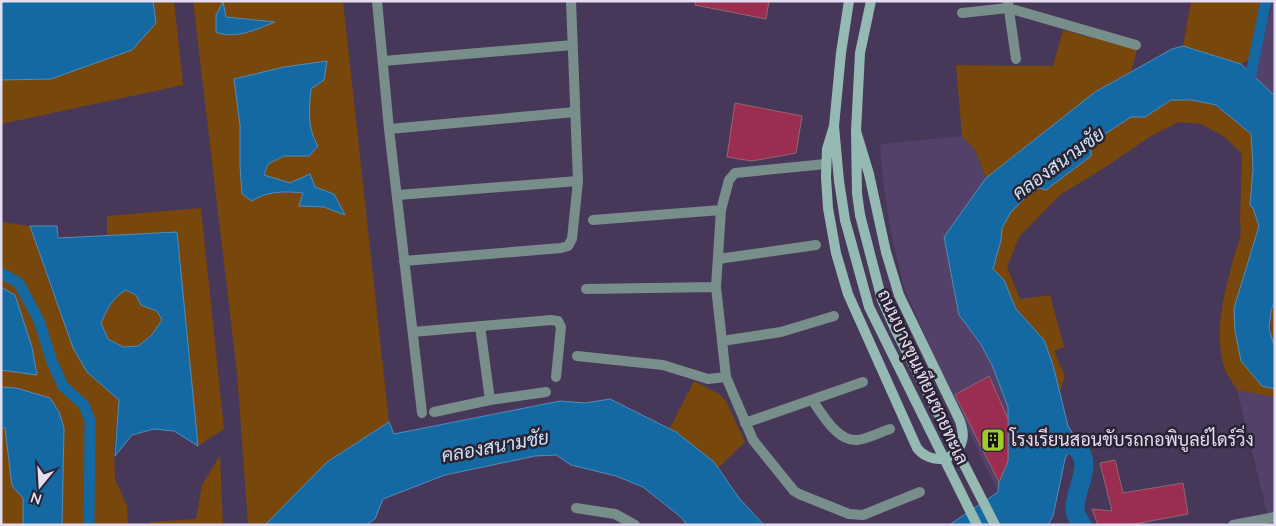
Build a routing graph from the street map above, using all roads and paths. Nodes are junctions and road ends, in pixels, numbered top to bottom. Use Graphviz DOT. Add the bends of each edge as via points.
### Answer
graph roads {
  1 [pos="377,1"];
  2 [pos="572,1"];
  3 [pos="849,1"];
  4 [pos="871,1"];
  5 [pos="1008,5"];
  6 [pos="962,13"];
  7 [pos="573,44"];
  8 [pos="1136,45"];
  9 [pos="1016,59"];
  10 [pos="383,60"];
  11 [pos="575,112"];
  12 [pos="834,126"];
  13 [pos="389,129"];
  14 [pos="856,131"];
  15 [pos="826,164"];
  16 [pos="578,181"];
  17 [pos="398,195"];
  18 [pos="721,210"];
  19 [pos="593,220"];
  20 [pos="816,245"];
  21 [pos="718,259"];
  22 [pos="404,261"];
  23 [pos="716,287"];
  24 [pos="586,289"];
  25 [pos="834,316"];
  26 [pos="480,326"];
  27 [pos="413,332"];
  28 [pos="722,342"];
  29 [pos="577,356"];
  30 [pos="556,377"];
  31 [pos="726,377"];
  32 [pos="864,382"];
  33 [pos="546,392"];
  34 [pos="490,400"];
  35 [pos="812,400"];
  36 [pos="434,412"];
  37 [pos="422,413"];
  38 [pos="745,423"];
  39 [pos="890,429"];
  40 [pos="920,492"];
  41 [pos="576,508"];
  42 [pos="1275,517"];
  43 [pos="635,525"];
  44 [pos="977,525"];
  45 [pos="995,525"];
  46 [pos="1233,525"];
  1 -- 10 [label="street"];
  2 -- 7 [label="street"];
  3 -- 12 [label="main road, ถนนบางขุนเทียนชายทะเล"];
  4 -- 14 [label="main road, ถนนบางขุนเทียนชายทะเล" via="860,53"];
  5 -- 6 [label="street"];
  5 -- 8 [label="street"];
  5 -- 9 [label="street"];
  7 -- 10 [label="street"];
  7 -- 11 [label="street"];
  10 -- 13 [label="street"];
  11 -- 13 [label="street"];
  11 -- 16 [label="street"];
  12 -- 15 [label="main road"];
  12 -- 44 [label="main road, ถนนบางขุนเทียนชายทะเล, bridge" via="845,220 869,307"];
  13 -- 17 [label="street"];
  14 -- 15 [label="main road" via="899,295 960,421 962,443 945,459 922,455 917,448 848,294 828,208"];
  14 -- 45 [label="main road, ถนนบางขุนเทียนชายทะเล, bridge" via="860,215 882,300"];
  15 -- 18 [label="street" via="735,173 729,180"];
  16 -- 17 [label="street"];
  16 -- 22 [label="street" via="572,239 568,246"];
  17 -- 22 [label="street"];
  18 -- 19 [label="street"];
  18 -- 21 [label="street"];
  20 -- 21 [label="street"];
  21 -- 23 [label="street"];
  22 -- 27 [label="street"];
  23 -- 24 [label="street"];
  23 -- 28 [label="street"];
  25 -- 28 [label="street" via="781,332"];
  26 -- 27 [label="street"];
  26 -- 30 [label="street" via="558,321"];
  26 -- 34 [label="street"];
  27 -- 37 [label="street"];
  28 -- 31 [label="street"];
  29 -- 31 [label="street" via="663,365 708,379"];
  31 -- 38 [label="street"];
  32 -- 35 [label="street"];
  33 -- 34 [label="street"];
  34 -- 36 [label="street"];
  35 -- 38 [label="street"];
  35 -- 39 [label="street" via="846,439 860,440"];
  38 -- 40 [label="street" via="753,440 794,491 849,514 863,514"];
  41 -- 43 [label="street" via="615,514"];
  42 -- 46 [label="street"];
}
